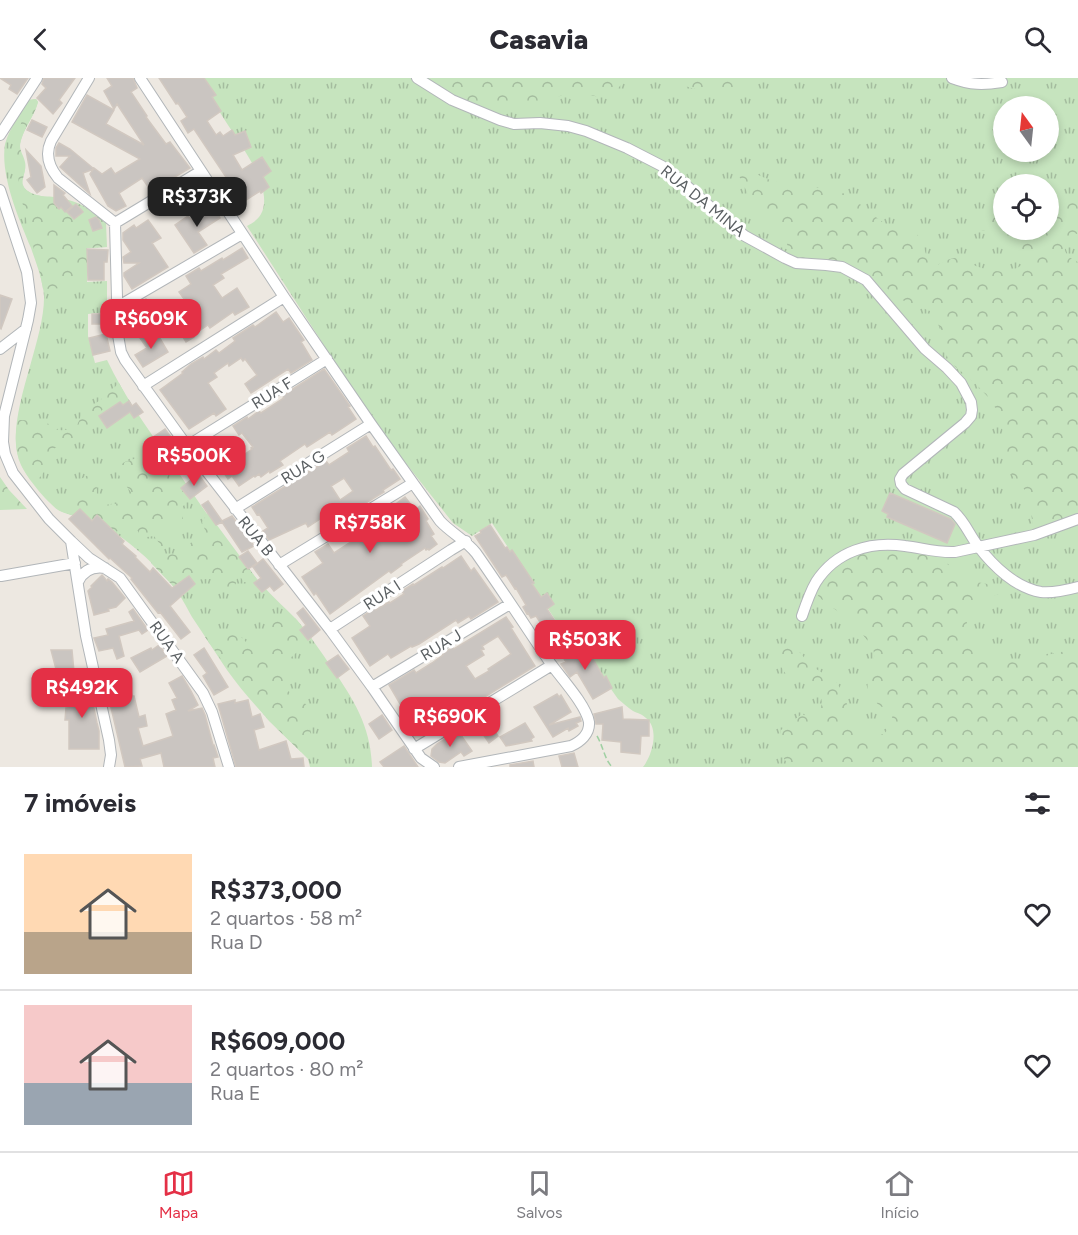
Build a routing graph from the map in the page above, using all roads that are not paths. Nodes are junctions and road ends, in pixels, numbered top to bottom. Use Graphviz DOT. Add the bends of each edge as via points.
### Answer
graph roads {
  1 [pos="37,78"];
  2 [pos="89,78"];
  3 [pos="140,78"];
  4 [pos="417,78"];
  5 [pos="952,78"];
  6 [pos="1002,82"];
  7 [pos="0,135"];
  8 [pos="201,171"];
  9 [pos="0,190"];
  10 [pos="115,223"];
  11 [pos="242,234"];
  12 [pos="284,297"];
  13 [pos="117,308"];
  14 [pos="26,329"];
  15 [pos="0,349"];
  16 [pos="327,359"];
  17 [pos="143,386"];
  18 [pos="371,424"];
  19 [pos="187,446"];
  20 [pos="413,483"];
  21 [pos="235,509"];
  22 [pos="1078,519"];
  23 [pos="71,541"];
  24 [pos="466,541"];
  25 [pos="979,547"];
  26 [pos="75,564"];
  27 [pos="279,565"];
  28 [pos="105,568"];
  29 [pos="1,576"];
  30 [pos="78,582"];
  31 [pos="1078,587"];
  32 [pos="510,604"];
  33 [pos="802,616"];
  34 [pos="330,630"];
  35 [pos="552,665"];
  36 [pos="372,687"];
  37 [pos="414,749"];
  38 [pos="111,767"];
  39 [pos="229,767"];
  40 [pos="434,767"];
  41 [pos="459,767"];
  1 -- 7 [label="street"];
  2 -- 10 [label="street" via="51,141 48,159 58,178"];
  3 -- 8 [label="street"];
  4 -- 25 [label="street, RUA DA MINA" via="452,100 500,120 568,126 627,148 662,166 745,236 785,258 796,263 842,267 866,279 925,349 961,382 971,402 971,416 965,423 900,479 905,489 959,517"];
  5 -- 6 [label="street" via="971,84"];
  8 -- 10 [label="street"];
  8 -- 11 [label="street"];
  9 -- 14 [label="street, RUA A" via="29,282"];
  10 -- 13 [label="street, RUA B"];
  11 -- 12 [label="street"];
  11 -- 13 [label="street"];
  12 -- 16 [label="street"];
  12 -- 17 [label="street"];
  13 -- 17 [label="street, RUA B" via="121,351"];
  14 -- 15 [label="street"];
  14 -- 23 [label="street, RUA A" via="4,416 5,454 19,482"];
  16 -- 18 [label="street"];
  16 -- 19 [label="street, RUA F"];
  17 -- 19 [label="street, RUA B"];
  18 -- 20 [label="street"];
  18 -- 21 [label="street, RUA G"];
  19 -- 21 [label="street, RUA B"];
  20 -- 24 [label="street" via="444,526"];
  20 -- 27 [label="street"];
  21 -- 27 [label="street, RUA B"];
  22 -- 25 [label="street" via="1034,535"];
  23 -- 26 [label="street"];
  23 -- 28 [label="street, RUA A"];
  24 -- 32 [label="street"];
  24 -- 34 [label="street, RUA I"];
  25 -- 31 [label="street" via="1021,585 1041,592"];
  25 -- 33 [label="street" via="944,553 892,545 853,550 825,571 811,591"];
  26 -- 29 [label="street"];
  26 -- 30 [label="street"];
  27 -- 34 [label="street, RUA B"];
  28 -- 30 [label="street" via="89,570"];
  28 -- 39 [label="street, RUA A" via="124,584 203,693"];
  30 -- 38 [label="street"];
  32 -- 35 [label="street"];
  32 -- 36 [label="street, RUA J"];
  34 -- 36 [label="street, RUA B"];
  35 -- 37 [label="street"];
  35 -- 41 [label="street" via="588,719 588,729 579,742 565,748"];
  36 -- 37 [label="street, RUA B"];
  37 -- 40 [label="street, RUA B"];
}
